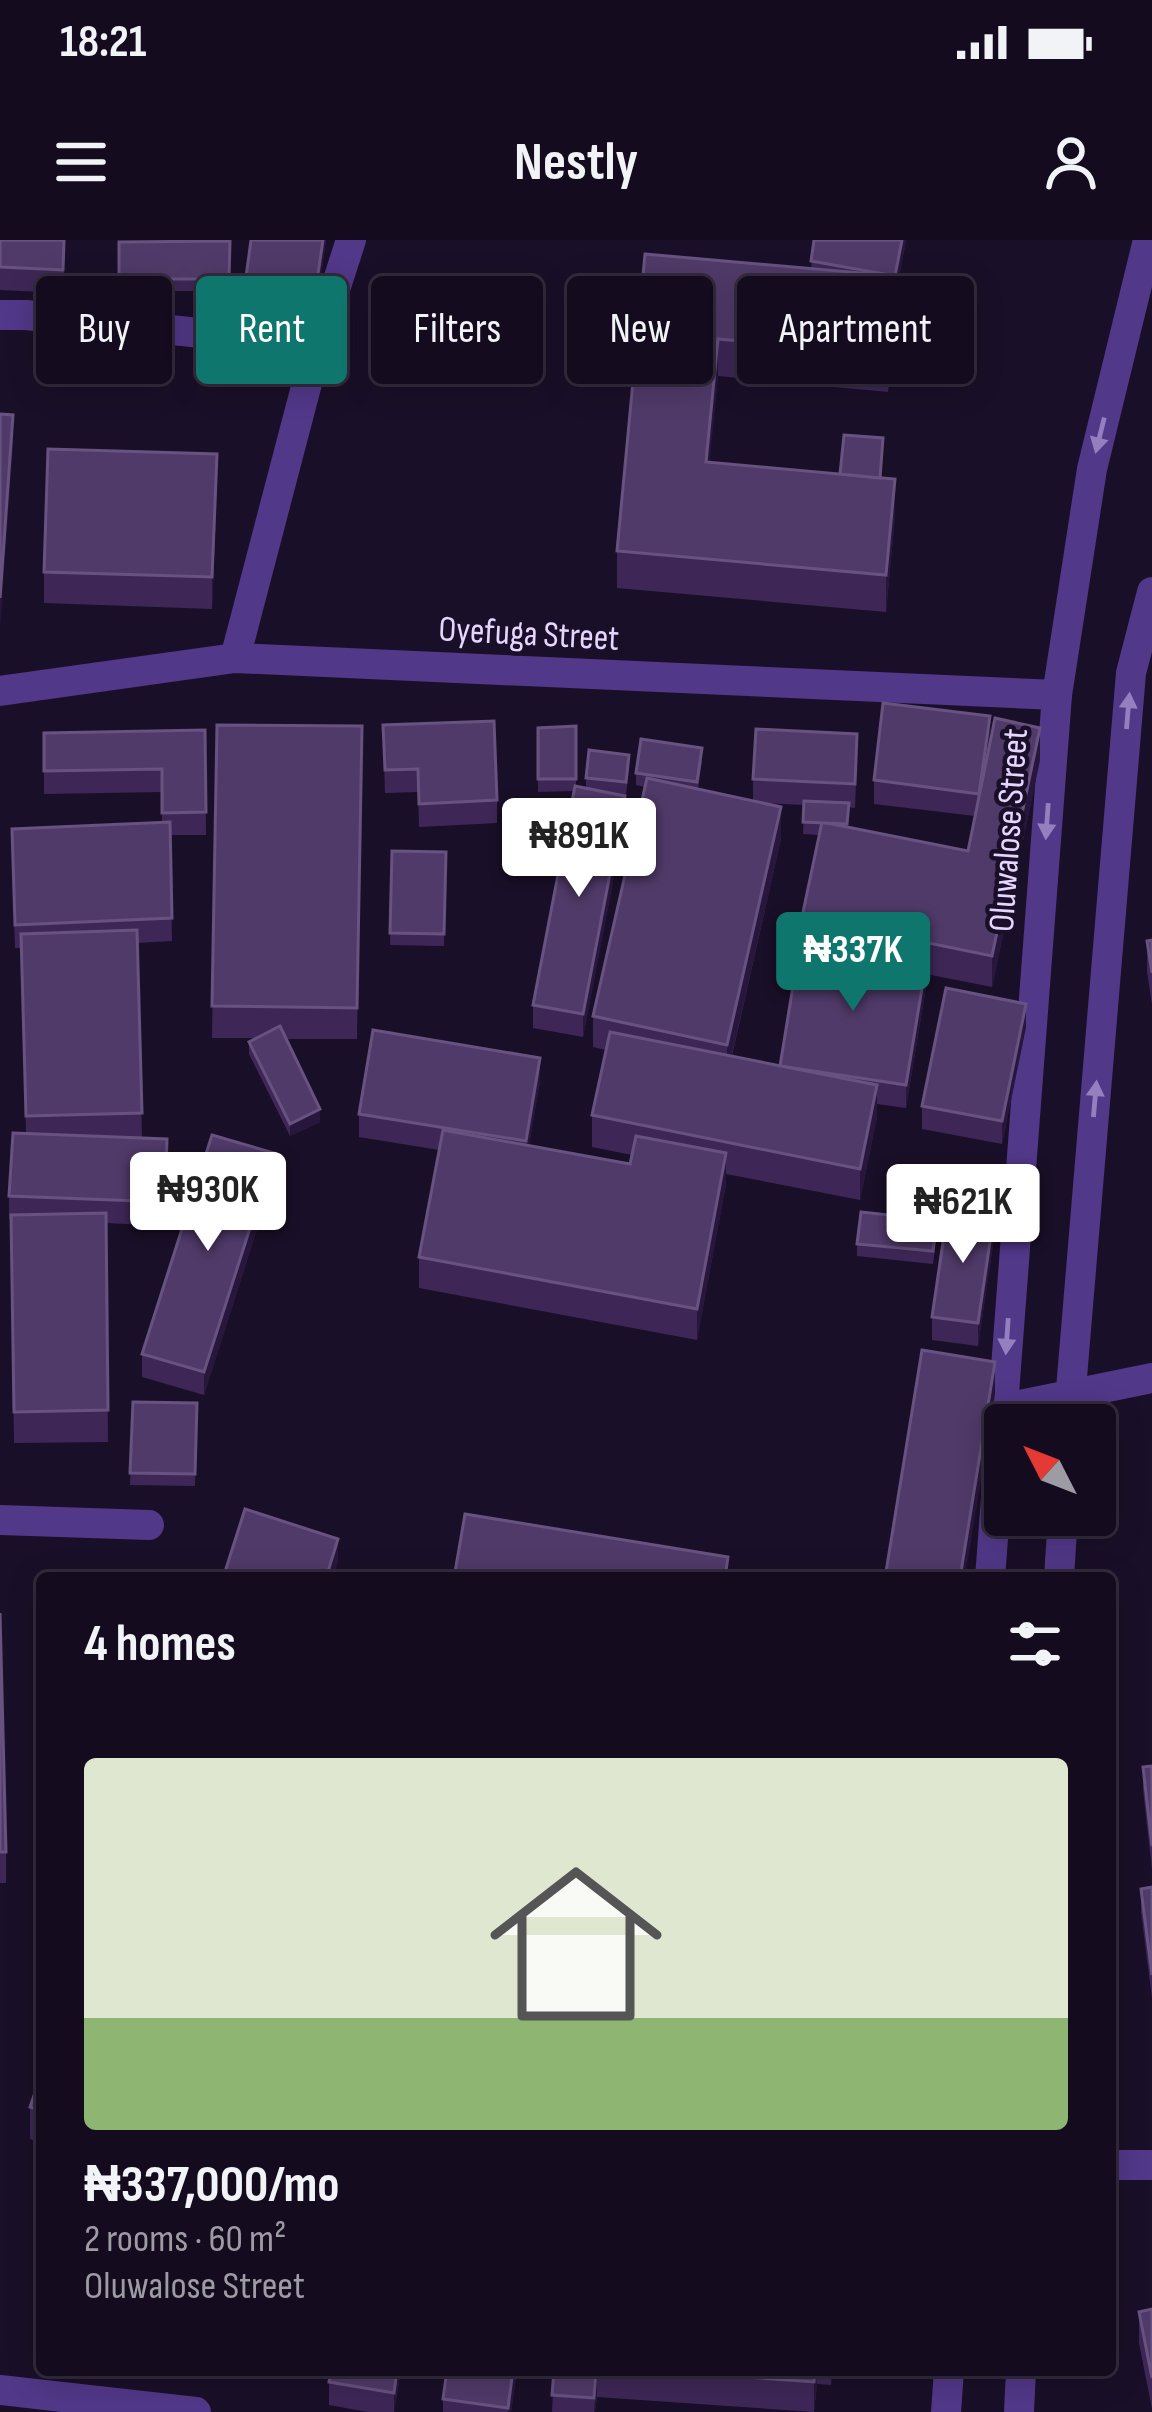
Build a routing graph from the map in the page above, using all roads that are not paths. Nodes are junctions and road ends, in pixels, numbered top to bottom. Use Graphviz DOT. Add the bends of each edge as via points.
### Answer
graph roads {
  1 [pos="351,240"];
  2 [pos="1148,240"];
  3 [pos="339,276"];
  4 [pos="0,315"];
  5 [pos="196,333"];
  6 [pos="307,384"];
  7 [pos="1152,592"];
  8 [pos="235,658"];
  9 [pos="0,691"];
  10 [pos="1057,694"];
  11 [pos="1152,1378"];
  12 [pos="1001,1404"];
  13 [pos="1070,1404"];
  14 [pos="1085,1404"];
  15 [pos="0,1520"];
  16 [pos="149,1525"];
  17 [pos="993,1536"];
  18 [pos="1062,1536"];
  19 [pos="990,1572"];
  20 [pos="1059,1572"];
  21 [pos="1116,2164"];
  22 [pos="1152,2165"];
  23 [pos="949,2376"];
  24 [pos="1021,2376"];
  25 [pos="0,2390"];
  26 [pos="196,2412"];
  27 [pos="946,2412"];
  28 [pos="1018,2412"];
  1 -- 3 [label="street"];
  2 -- 10 [label="street, Oluwalose Street, one-way" via="1092,469"];
  4 -- 5 [label="street"];
  6 -- 8 [label="street"];
  13 -- 7 [label="street, one-way" via="1132,673"];
  8 -- 9 [label="street, Oyefuga Street"];
  8 -- 10 [label="street, Oyefuga Street"];
  10 -- 12 [label="street, Oluwalose Street, one-way"];
  11 -- 14 [label="street"];
  15 -- 16 [label="street"];
  17 -- 19 [label="street, Oluwalose Street"];
  18 -- 20 [label="street"];
  21 -- 22 [label="street"];
  23 -- 27 [label="street"];
  24 -- 28 [label="street"];
  25 -- 26 [label="street"];
}
